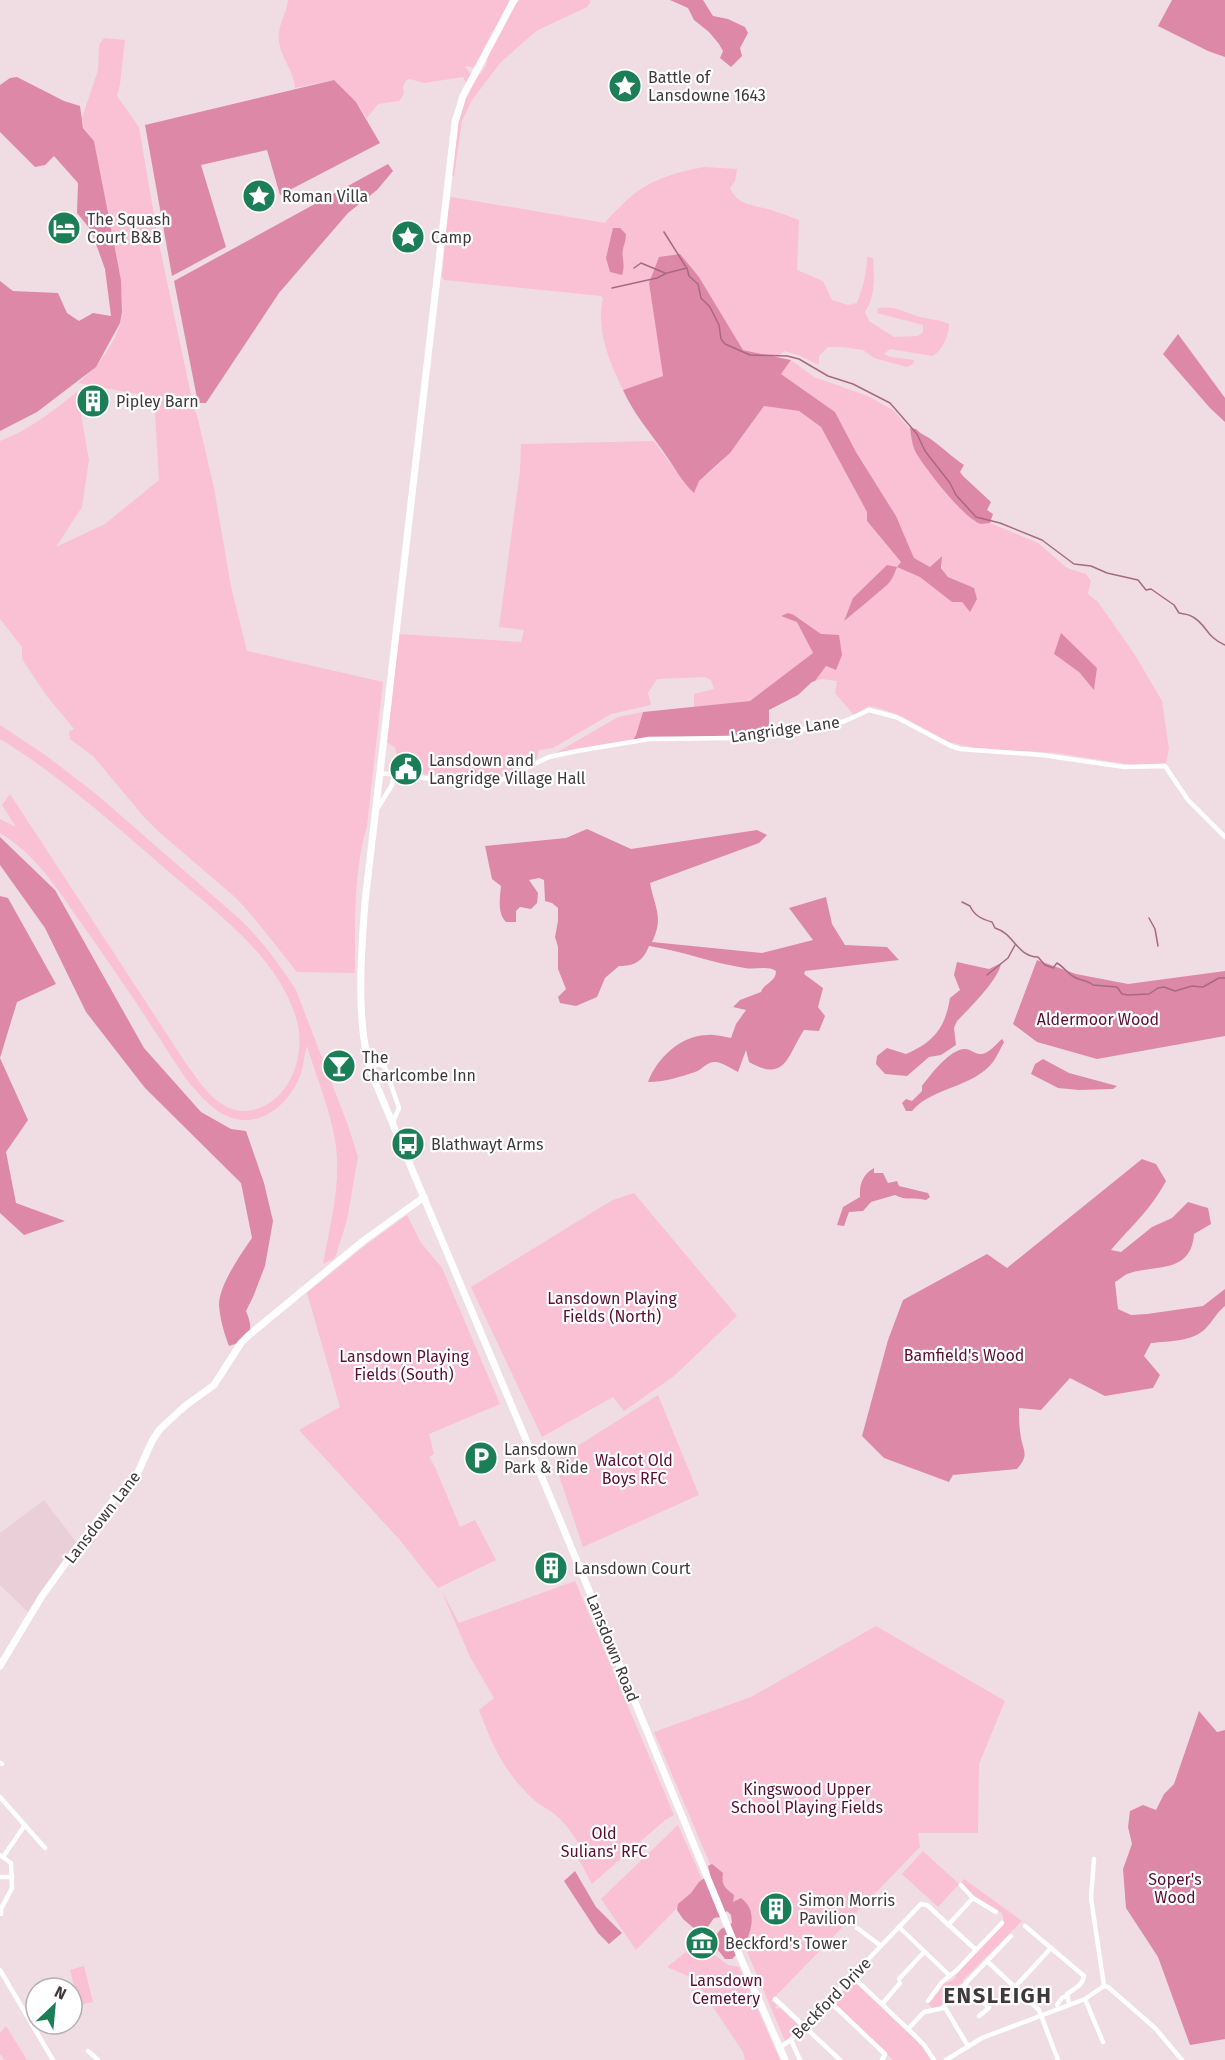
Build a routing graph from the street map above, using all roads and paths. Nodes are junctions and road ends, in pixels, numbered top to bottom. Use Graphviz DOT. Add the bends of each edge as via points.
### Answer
graph roads {
  1 [pos="514,0"];
  2 [pos="380,773"];
  3 [pos="394,774"];
  4 [pos="376,809"];
  5 [pos="1225,837"];
  6 [pos="369,1067"];
  7 [pos="392,1124"];
  8 [pos="426,1200"];
  9 [pos="0,1666"];
  10 [pos="0,1797"];
  11 [pos="25,1825"];
  12 [pos="45,1848"];
  13 [pos="2,1856"];
  14 [pos="1094,1859"];
  15 [pos="0,1877"];
  16 [pos="12,1877"];
  17 [pos="961,1885"];
  18 [pos="973,1898"];
  19 [pos="996,1911"];
  20 [pos="2,1914"];
  21 [pos="1002,1923"];
  22 [pos="948,1925"];
  23 [pos="1025,1926"];
  24 [pos="857,1928"];
  25 [pos="900,1928"];
  26 [pos="1011,1936"];
  27 [pos="881,1946"];
  28 [pos="1051,1948"];
  29 [pos="976,1950"];
  30 [pos="924,1952"];
  31 [pos="987,1961"];
  32 [pos="0,1970"];
  33 [pos="852,1976"];
  34 [pos="950,1976"];
  35 [pos="965,1985"];
  36 [pos="1104,1986"];
  37 [pos="1015,1987"];
  38 [pos="1066,1996"];
  39 [pos="775,1999"];
  40 [pos="1085,1999"];
  41 [pos="930,2000"];
  42 [pos="829,2001"];
  43 [pos="882,2004"];
  44 [pos="1069,2004"];
  45 [pos="1057,2005"];
  46 [pos="944,2008"];
  47 [pos="980,2016"];
  48 [pos="1040,2016"];
  49 [pos="804,2027"];
  50 [pos="908,2029"];
  51 [pos="791,2040"];
  52 [pos="1103,2042"];
  53 [pos="968,2046"];
  54 [pos="780,2047"];
  55 [pos="88,2051"];
  56 [pos="53,2060"];
  57 [pos="98,2060"];
  58 [pos="785,2060"];
  59 [pos="800,2060"];
  60 [pos="840,2060"];
  61 [pos="882,2060"];
  62 [pos="934,2060"];
  63 [pos="946,2060"];
  64 [pos="1058,2060"];
  65 [pos="1182,2060"];
  1 -- 2 [label="street, Lansdown Road" via="454,122"];
  2 -- 3 [label="street, Langridge Lane"];
  2 -- 4 [label="street, Lansdown Road"];
  3 -- 4 [label="street" via="392,785"];
  3 -- 5 [label="street, Langridge Lane" via="491,784 549,757 577,751 661,738 753,736 837,724 863,712 876,711 960,749 1125,767 1165,766 1188,800"];
  4 -- 6 [label="street, Lansdown Road" via="364,913 362,1031"];
  6 -- 7 [label="street, Lansdown Road"];
  6 -- 7 [label="street" via="385,1067 399,1108"];
  7 -- 8 [label="street, Lansdown Road"];
  8 -- 9 [label="street, Lansdown Lane" via="363,1241 249,1335 214,1385 160,1429 135,1479 82,1539"];
  8 -- 54 [label="street, Lansdown Road"];
  10 -- 11 [label="street"];
  11 -- 12 [label="street"];
  11 -- 13 [label="street"];
  13 -- 16 [label="street" via="11,1863"];
  14 -- 36 [label="street" via="1091,1898"];
  15 -- 16 [label="street"];
  16 -- 20 [label="street"];
  17 -- 18 [label="street"];
  18 -- 19 [label="street"];
  18 -- 22 [label="street"];
  21 -- 29 [label="street"];
  22 -- 25 [label="street, Beckford Drive" via="924,1904"];
  22 -- 29 [label="street, Beckford Drive"];
  23 -- 28 [label="street"];
  24 -- 27 [label="street, Beckford Drive"];
  25 -- 27 [label="street, Beckford Drive"];
  25 -- 30 [label="street"];
  26 -- 31 [label="street"];
  27 -- 33 [label="street, Beckford Drive"];
  28 -- 37 [label="street"];
  28 -- 38 [label="street" via="1084,1976 1082,1983"];
  29 -- 34 [label="street"];
  30 -- 34 [label="street"];
  30 -- 43 [label="street"];
  31 -- 35 [label="street"];
  31 -- 37 [label="street"];
  32 -- 56 [label="street"];
  33 -- 42 [label="street, Beckford Drive"];
  33 -- 43 [label="street"];
  34 -- 41 [label="street"];
  35 -- 46 [label="street"];
  35 -- 47 [label="street" via="989,2008"];
  36 -- 40 [label="street"];
  36 -- 65 [label="street" via="1155,2028"];
  37 -- 48 [label="street" via="1039,2010"];
  38 -- 44 [label="street"];
  38 -- 45 [label="street"];
  39 -- 49 [label="street"];
  40 -- 44 [label="street"];
  40 -- 52 [label="street"];
  42 -- 49 [label="street, Beckford Drive"];
  42 -- 61 [label="street" via="885,2054"];
  43 -- 50 [label="street"];
  44 -- 48 [label="street"];
  46 -- 50 [label="street" via="924,2012"];
  46 -- 53 [label="street"];
  48 -- 53 [label="street"];
  48 -- 64 [label="street"];
  49 -- 51 [label="street, Beckford Drive"];
  49 -- 60 [label="street"];
  50 -- 62 [label="street"];
  51 -- 54 [label="street, Beckford Drive"];
  51 -- 59 [label="street"];
  53 -- 63 [label="street"];
  54 -- 58 [label="street, Lansdown Road"];
  55 -- 57 [label="street"];
}
